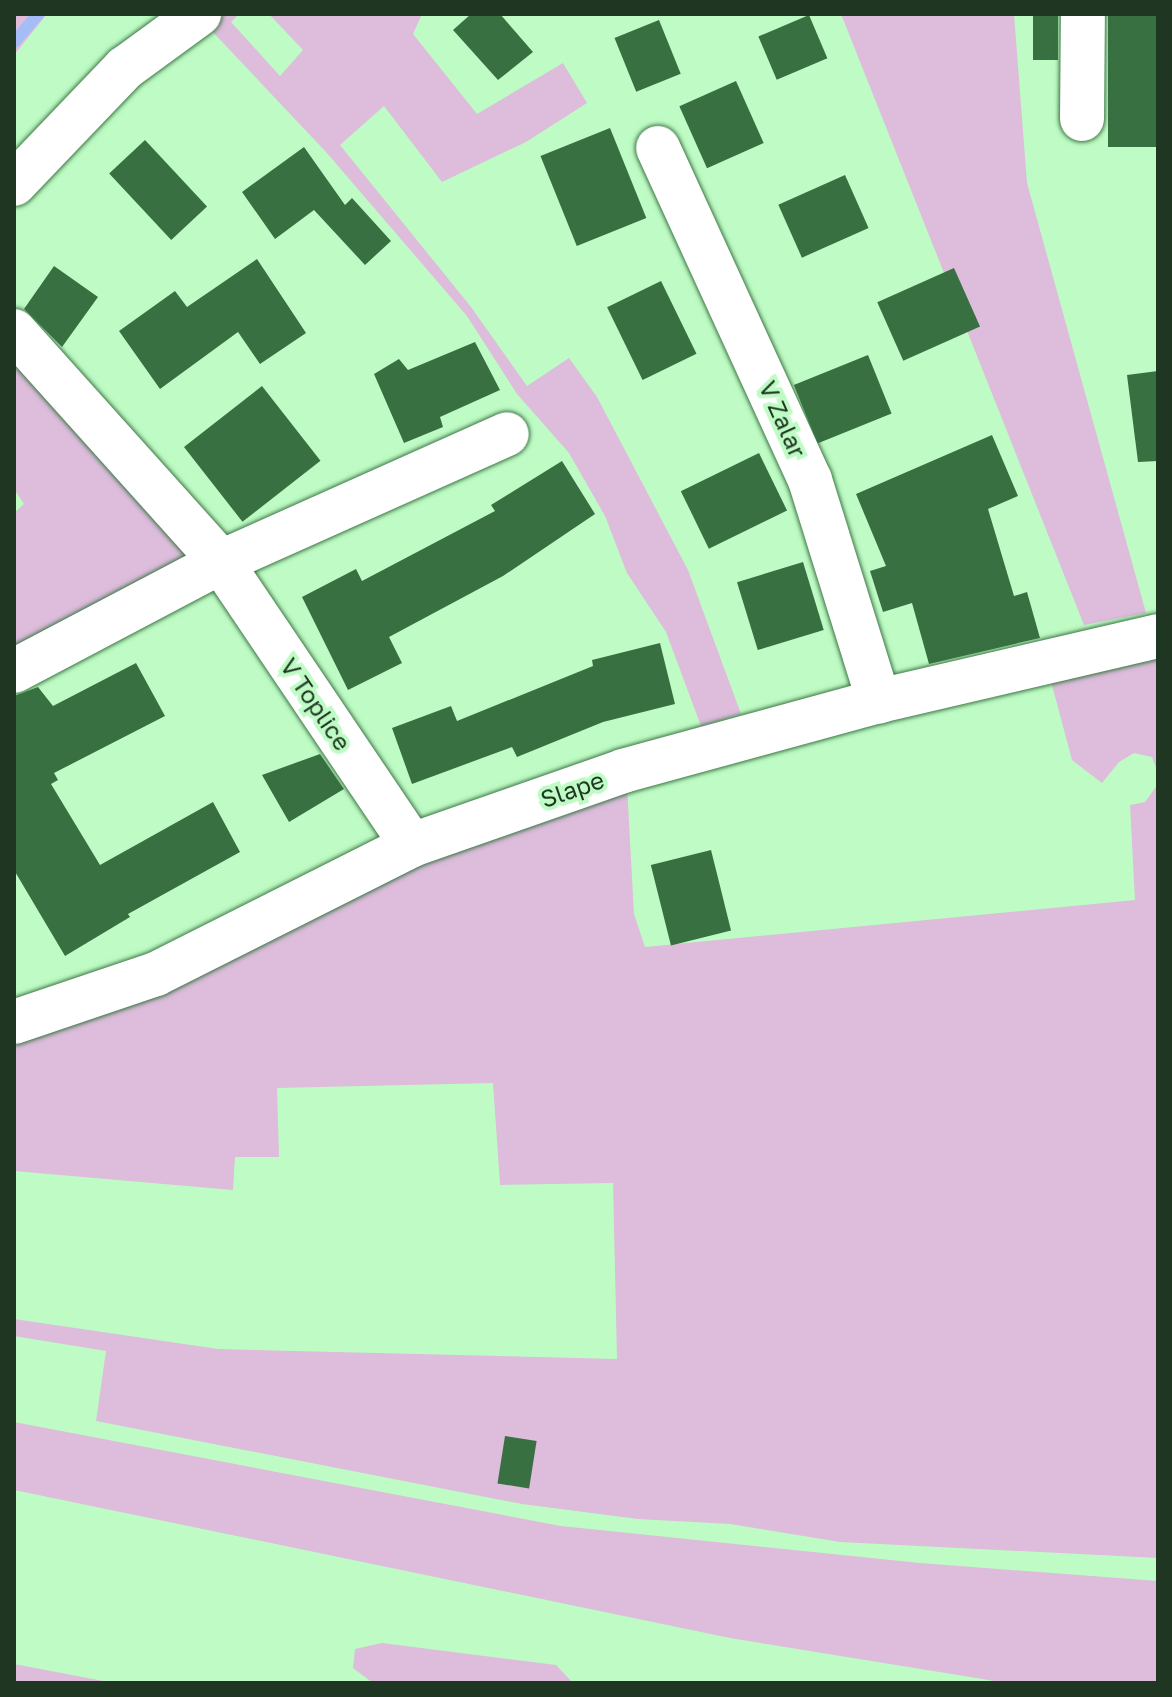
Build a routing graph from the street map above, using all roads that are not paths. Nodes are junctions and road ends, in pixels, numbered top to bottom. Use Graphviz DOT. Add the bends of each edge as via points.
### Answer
graph roads {
  1 [pos="199,14"];
  2 [pos="1083,14"];
  3 [pos="1082,119"];
  4 [pos="658,148"];
  5 [pos="14,184"];
  6 [pos="14,331"];
  7 [pos="507,434"];
  8 [pos="221,562"];
  9 [pos="1158,636"];
  10 [pos="14,671"];
  11 [pos="879,701"];
  12 [pos="412,845"];
  13 [pos="14,1022"];
  1 -- 5 [label="street" via="125,68"];
  2 -- 3 [label="street"];
  4 -- 11 [label="street, V Zalar" via="810,480"];
  6 -- 8 [label="street, V Toplice"];
  7 -- 8 [label="street"];
  8 -- 10 [label="street"];
  8 -- 12 [label="street, V Toplice"];
  9 -- 11 [label="street, Slape"];
  11 -- 12 [label="street, Slape" via="623,771"];
  12 -- 13 [label="street, Slape" via="156,974"];
}
